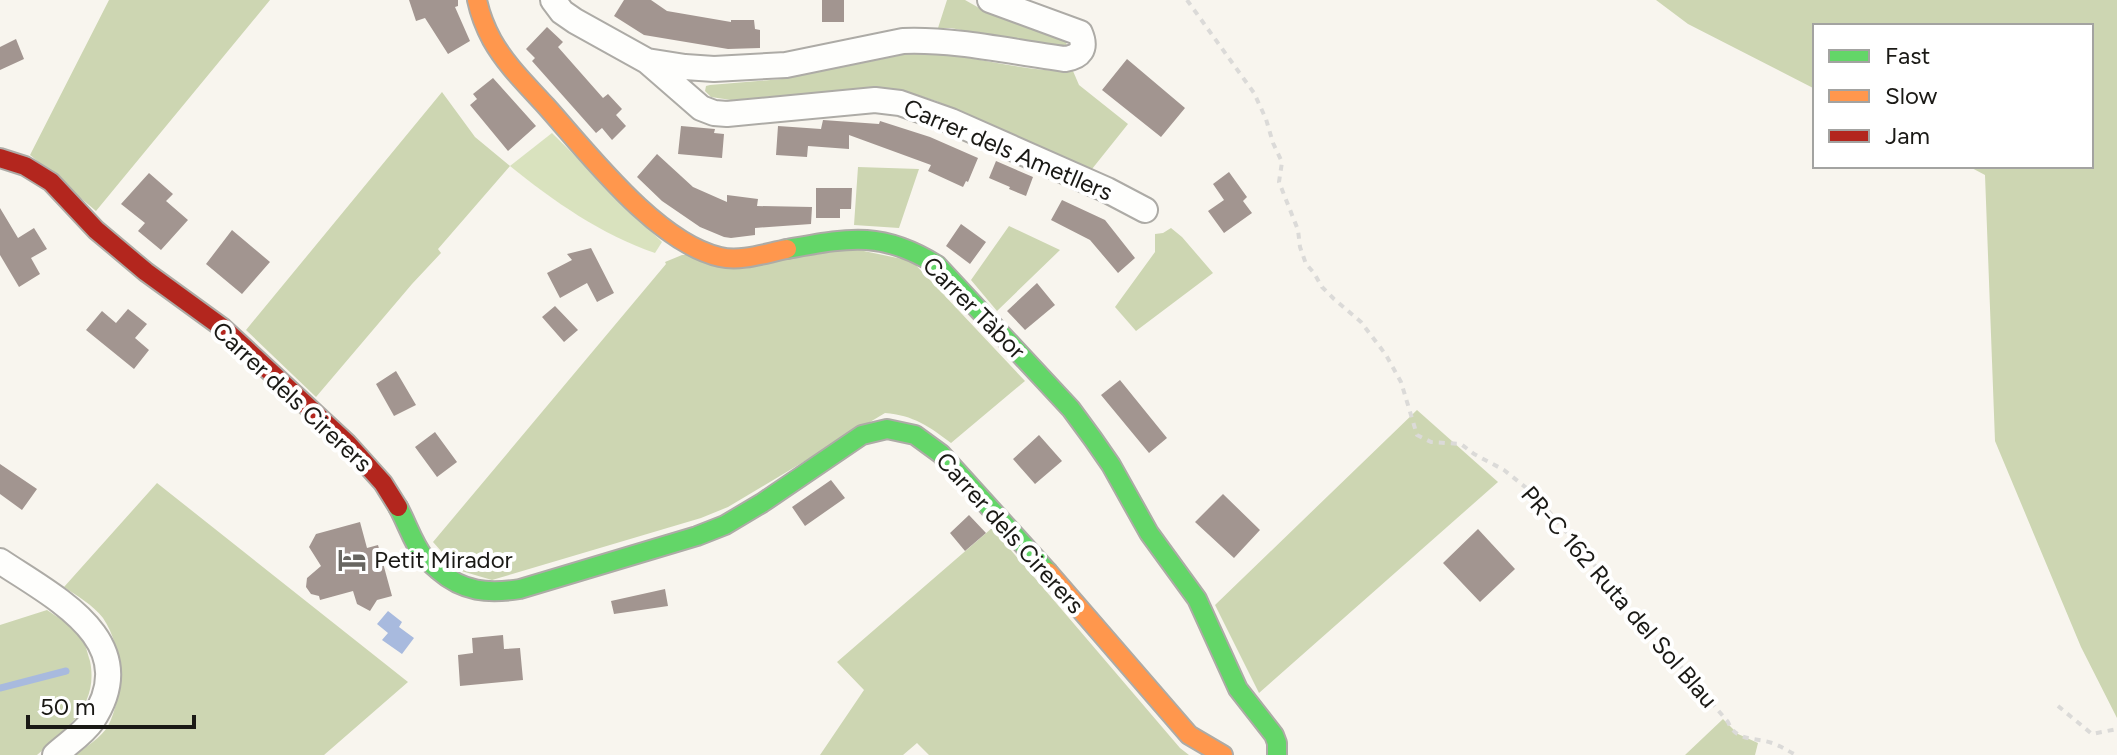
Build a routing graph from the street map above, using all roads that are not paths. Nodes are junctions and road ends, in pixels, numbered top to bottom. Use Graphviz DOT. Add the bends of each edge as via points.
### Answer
graph roads {
  1 [pos="477,0"];
  2 [pos="553,0"];
  3 [pos="990,0"];
  4 [pos="647,61"];
  5 [pos="0,158"];
  6 [pos="1145,210"];
  7 [pos="0,561"];
  8 [pos="55,755"];
  9 [pos="1223,755"];
  10 [pos="1277,755"];
  1 -- 10 [label="street, Carrer Tàbor" via="481,19 507,62 612,180 683,241 734,258 869,238 912,248 937,265 1093,439 1149,533 1197,599 1238,689 1274,735"];
  2 -- 4 [label="street" via="575,21"];
  3 -- 4 [label="street" via="1080,33 1080,52 1065,59 903,41 749,68"];
  4 -- 6 [label="street, Carrer dels Ametllers" via="701,108 714,113 875,100 900,103"];
  5 -- 9 [label="street, Carrer dels Cirerers" via="51,182 96,230 243,345 347,443 383,483 424,557 463,587 480,592 520,589 697,536 762,503 862,435 887,429 915,435 941,454 1189,735"];
  7 -- 8 [label="street" via="91,628 106,658 101,705 90,723"];
}
